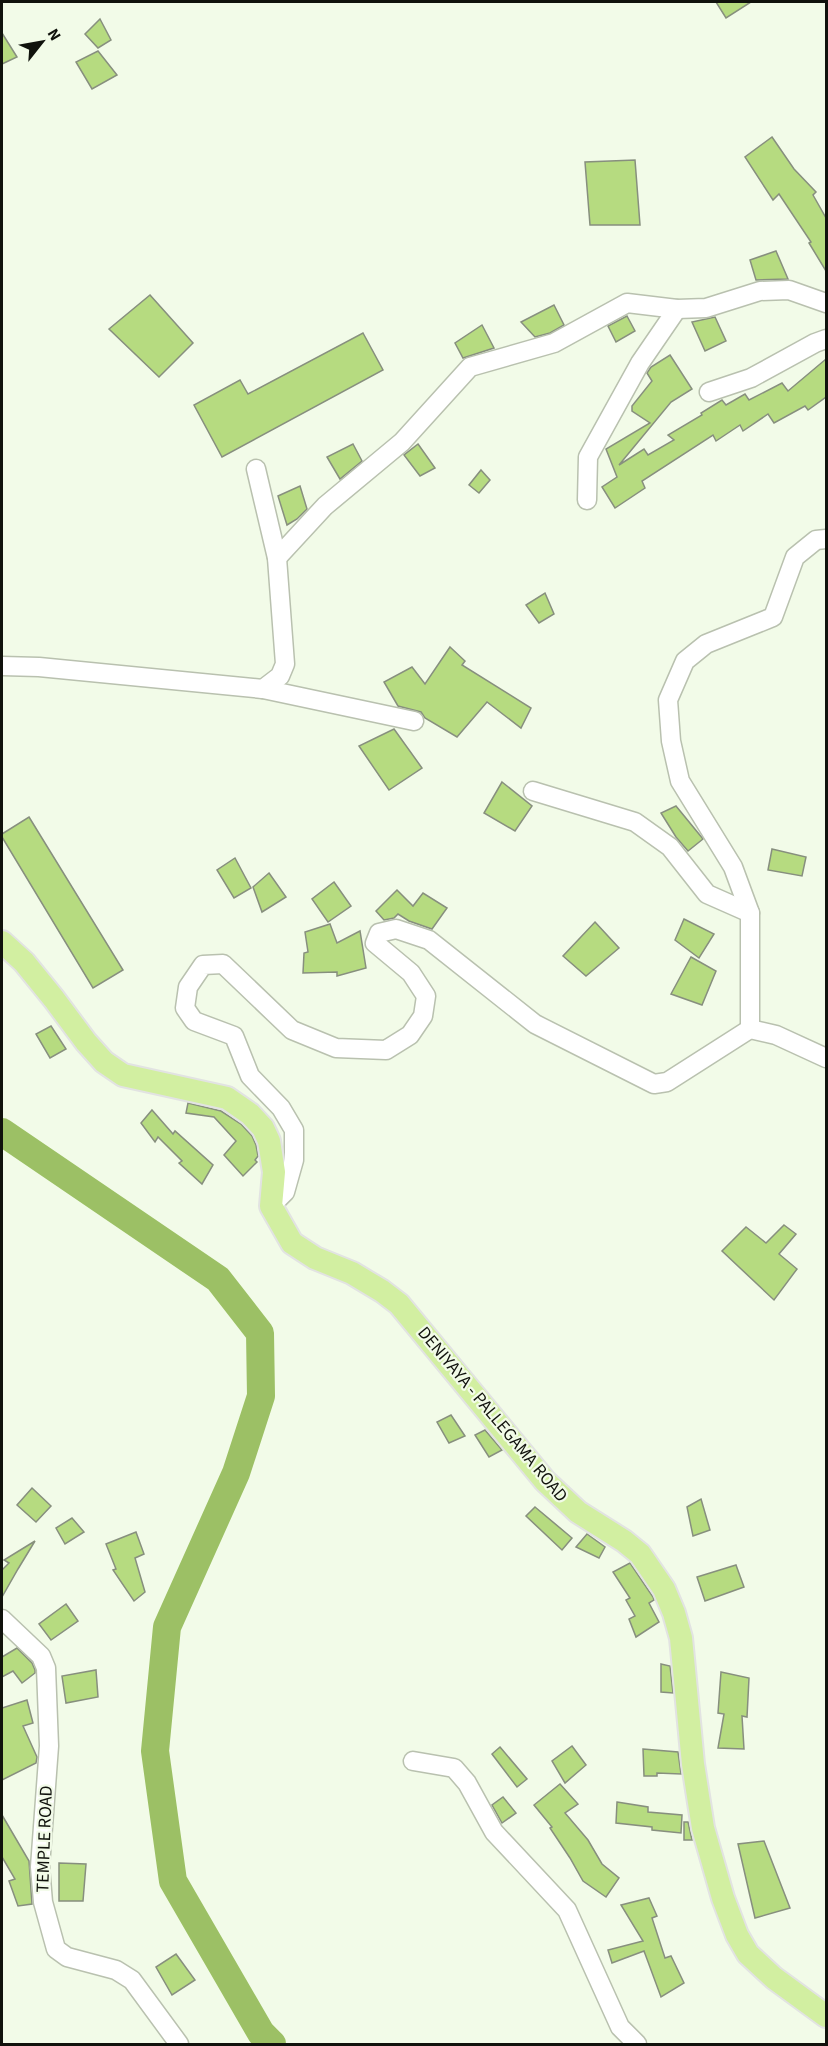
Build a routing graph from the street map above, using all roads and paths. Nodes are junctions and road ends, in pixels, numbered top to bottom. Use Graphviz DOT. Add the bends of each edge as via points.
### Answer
graph roads {
  1 [pos="826,303"];
  2 [pos="677,309"];
  3 [pos="826,339"];
  4 [pos="709,392"];
  5 [pos="256,469"];
  6 [pos="587,500"];
  7 [pos="826,538"];
  8 [pos="277,558"];
  9 [pos="2,666"];
  10 [pos="263,689"];
  11 [pos="414,721"];
  12 [pos="533,791"];
  13 [pos="750,913"];
  14 [pos="2,942"];
  15 [pos="750,1029"];
  16 [pos="826,1058"];
  17 [pos="271,1206"];
  18 [pos="2,1619"];
  19 [pos="413,1761"];
  20 [pos="826,2016"];
  21 [pos="179,2044"];
  22 [pos="637,2044"];
  1 -- 2 [label="street" via="789,290 760,291 706,308"];
  2 -- 6 [label="street" via="640,363 588,458"];
  2 -- 8 [label="street" via="627,303 554,343 470,367 402,442 325,506"];
  3 -- 4 [label="street" via="751,378"];
  5 -- 8 [label="street"];
  7 -- 13 [label="street" via="816,540 795,557 773,617 699,649 685,661 668,700 670,741 680,782 733,867"];
  8 -- 10 [label="street" via="285,664 280,676"];
  9 -- 10 [label="street"];
  10 -- 11 [label="street"];
  12 -- 13 [label="street" via="635,822 670,848 706,894"];
  13 -- 15 [label="street"];
  14 -- 17 [label="main road" via="24,962 86,1042 114,1069 123,1075 227,1098 249,1114 269,1141 274,1172"];
  15 -- 16 [label="street" via="776,1035"];
  15 -- 17 [label="street" via="668,1083 654,1084 535,1024 429,940 396,929 379,933 375,944 411,973 426,996 423,1016 410,1035 386,1050 336,1048 292,1030 223,964 203,965 188,987 185,1008 194,1021 234,1036 250,1076 281,1108 294,1130 294,1160 285,1192"];
  17 -- 20 [label="main road, DENIYAYA - PALLEGAMA ROAD" via="292,1243 315,1258 352,1273 399,1304 545,1481 578,1512 640,1554 664,1589 681,1638 703,1828 736,1935 748,1954 774,1978"];
  18 -- 21 [label="street, TEMPLE ROAD" via="41,1656 46,1668 49,1746 40,1867 43,1902 56,1949 67,1957 117,1970 132,1980"];
  19 -- 22 [label="street" via="454,1768 468,1783 494,1832 567,1910 620,2027"];
}
